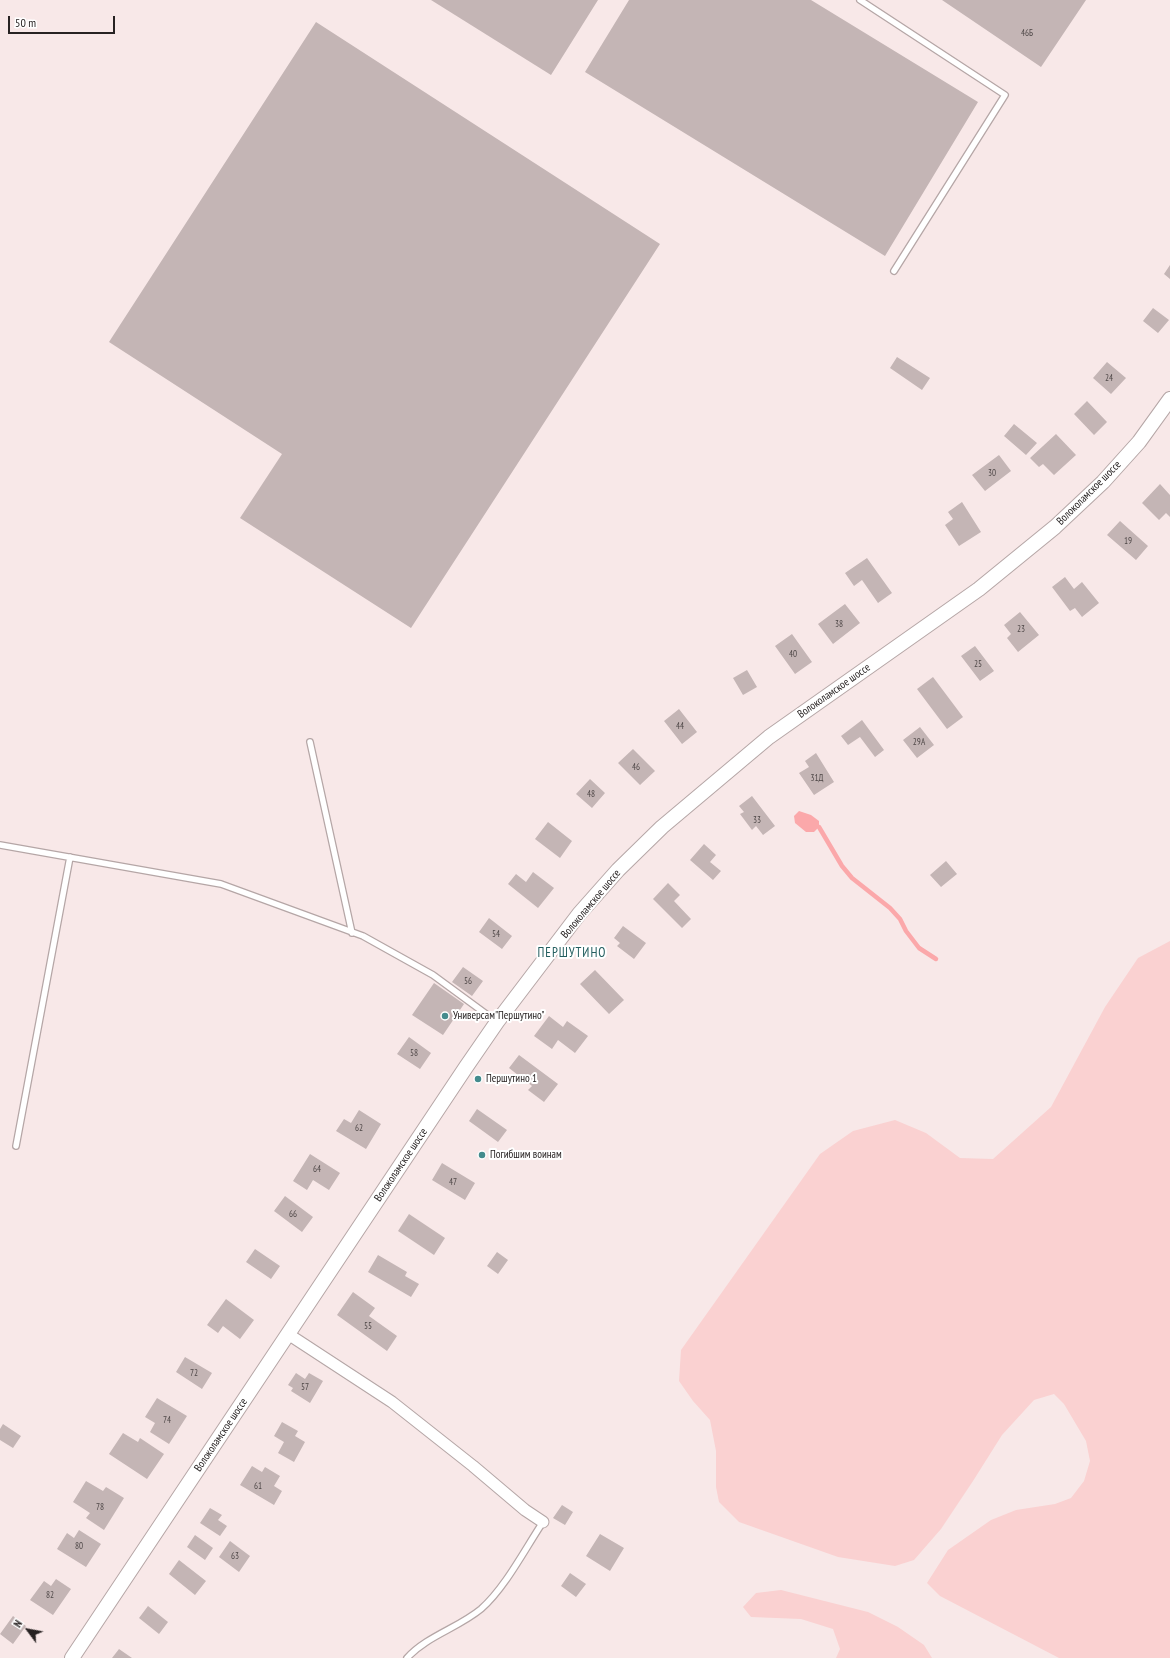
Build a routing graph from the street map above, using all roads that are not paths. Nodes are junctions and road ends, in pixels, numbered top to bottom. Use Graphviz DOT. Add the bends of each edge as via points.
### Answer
graph roads {
  1 [pos="860,0"];
  2 [pos="894,271"];
  3 [pos="1170,399"];
  4 [pos="310,742"];
  5 [pos="0,845"];
  6 [pos="70,857"];
  7 [pos="352,933"];
  8 [pos="497,1022"];
  9 [pos="16,1146"];
  10 [pos="288,1334"];
  11 [pos="543,1522"];
  12 [pos="72,1658"];
  13 [pos="407,1658"];
  1 -- 2 [label="lane" via="1005,95"];
  3 -- 8 [label="street, Волоколамское шоссе" via="1139,442 1103,482 1055,527 979,589 769,737 662,827 618,870 579,914"];
  4 -- 7 [label="lane"];
  5 -- 6 [label="lane"];
  6 -- 7 [label="lane" via="221,884"];
  6 -- 9 [label="lane"];
  7 -- 8 [label="lane" via="363,936 432,975"];
  8 -- 10 [label="street, Волоколамское шоссе"];
  10 -- 11 [label="street" via="392,1402"];
  10 -- 12 [label="street, Волоколамское шоссе"];
  11 -- 13 [label="lane" via="500,1588 482,1608 462,1624 433,1638"];
}
